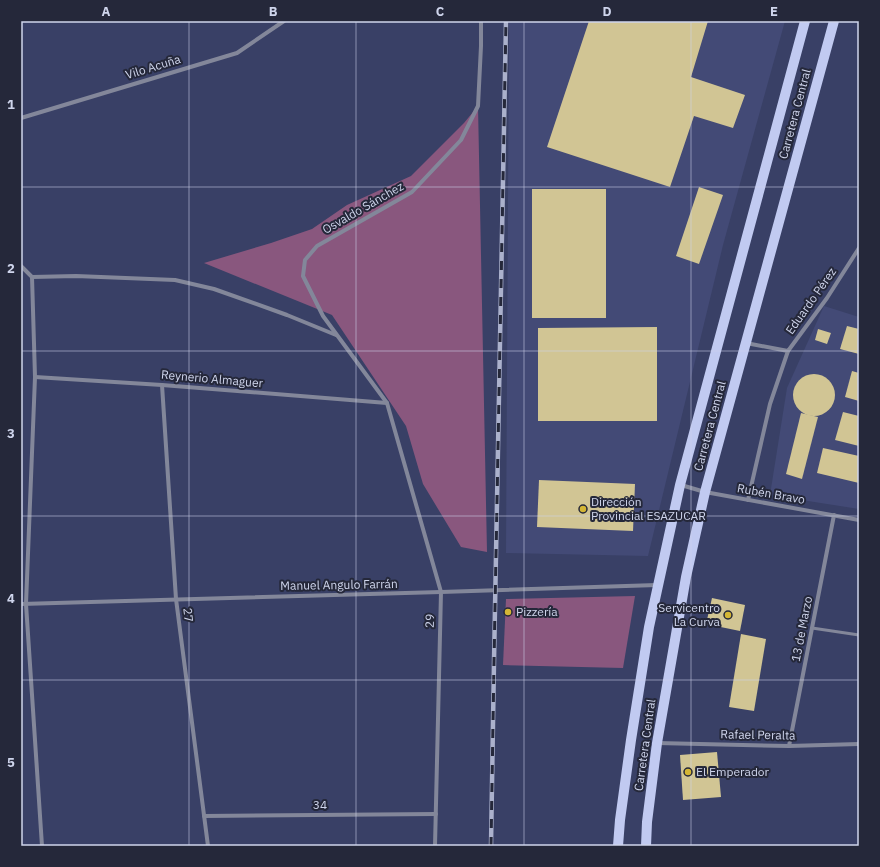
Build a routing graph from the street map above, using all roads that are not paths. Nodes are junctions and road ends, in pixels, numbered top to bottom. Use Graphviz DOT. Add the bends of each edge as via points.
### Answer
graph roads {
  1 [pos="284,21"];
  2 [pos="481,21"];
  3 [pos="805,21"];
  4 [pos="834,21"];
  5 [pos="21,118"];
  6 [pos="859,248"];
  7 [pos="21,266"];
  8 [pos="32,277"];
  9 [pos="337,336"];
  10 [pos="746,343"];
  11 [pos="788,350"];
  12 [pos="35,377"];
  13 [pos="162,385"];
  14 [pos="387,403"];
  15 [pos="680,485"];
  16 [pos="705,492"];
  17 [pos="748,500"];
  18 [pos="834,515"];
  19 [pos="859,520"];
  20 [pos="658,585"];
  21 [pos="441,592"];
  22 [pos="176,599"];
  23 [pos="23,604"];
  24 [pos="812,628"];
  25 [pos="859,635"];
  26 [pos="657,743"];
  27 [pos="859,744"];
  28 [pos="790,746"];
  29 [pos="436,814"];
  30 [pos="204,816"];
  31 [pos="42,846"];
  32 [pos="208,846"];
  33 [pos="435,846"];
  34 [pos="618,846"];
  35 [pos="646,846"];
  1 -- 5 [label="street, Vilo Acuña" via="237,53"];
  2 -- 9 [label="street, Osvaldo Sánchez" via="478,106 461,140 412,192 317,246 305,260 303,276 323,316"];
  3 -- 15 [label="main road, Carretera Central"];
  4 -- 10 [label="main road, Carretera Central"];
  6 -- 11 [label="street, Eduardo Pérez" via="827,298"];
  7 -- 8 [label="street"];
  8 -- 9 [label="street" via="175,280 214,289"];
  8 -- 12 [label="street"];
  9 -- 14 [label="street, Osvaldo Sánchez"];
  10 -- 11 [label="street, Eduardo Pérez"];
  10 -- 16 [label="main road, Carretera Central"];
  11 -- 17 [label="street" via="770,404"];
  12 -- 13 [label="street, Reynerio Almaguer"];
  12 -- 23 [label="street"];
  13 -- 14 [label="street, Reynerio Almaguer"];
  13 -- 22 [label="street, 27"];
  14 -- 21 [label="street, 29"];
  15 -- 16 [label="street, Rubén Bravo"];
  15 -- 20 [label="main road, Carretera Central"];
  16 -- 17 [label="street, Rubén Bravo"];
  16 -- 26 [label="main road, Carretera Central" via="686,577"];
  17 -- 18 [label="street, Rubén Bravo"];
  18 -- 19 [label="street, Rubén Bravo"];
  18 -- 24 [label="street, 13 de Marzo"];
  20 -- 21 [label="street, Manuel Angulo Farrán"];
  20 -- 34 [label="main road, Carretera Central" via="636,703"];
  21 -- 22 [label="street, Manuel Angulo Farrán"];
  21 -- 29 [label="street, 29"];
  22 -- 23 [label="street, Manuel Angulo Farrán"];
  22 -- 30 [label="street, 27"];
  23 -- 31 [label="street"];
  24 -- 25 [label="lane"];
  24 -- 28 [label="street, 13 de Marzo"];
  26 -- 28 [label="street, Rafael Peralta"];
  26 -- 35 [label="main road, Carretera Central"];
  27 -- 28 [label="street, Rafael Peralta"];
  29 -- 30 [label="street, 34"];
  29 -- 33 [label="street, 29"];
  30 -- 32 [label="street, 27"];
}
